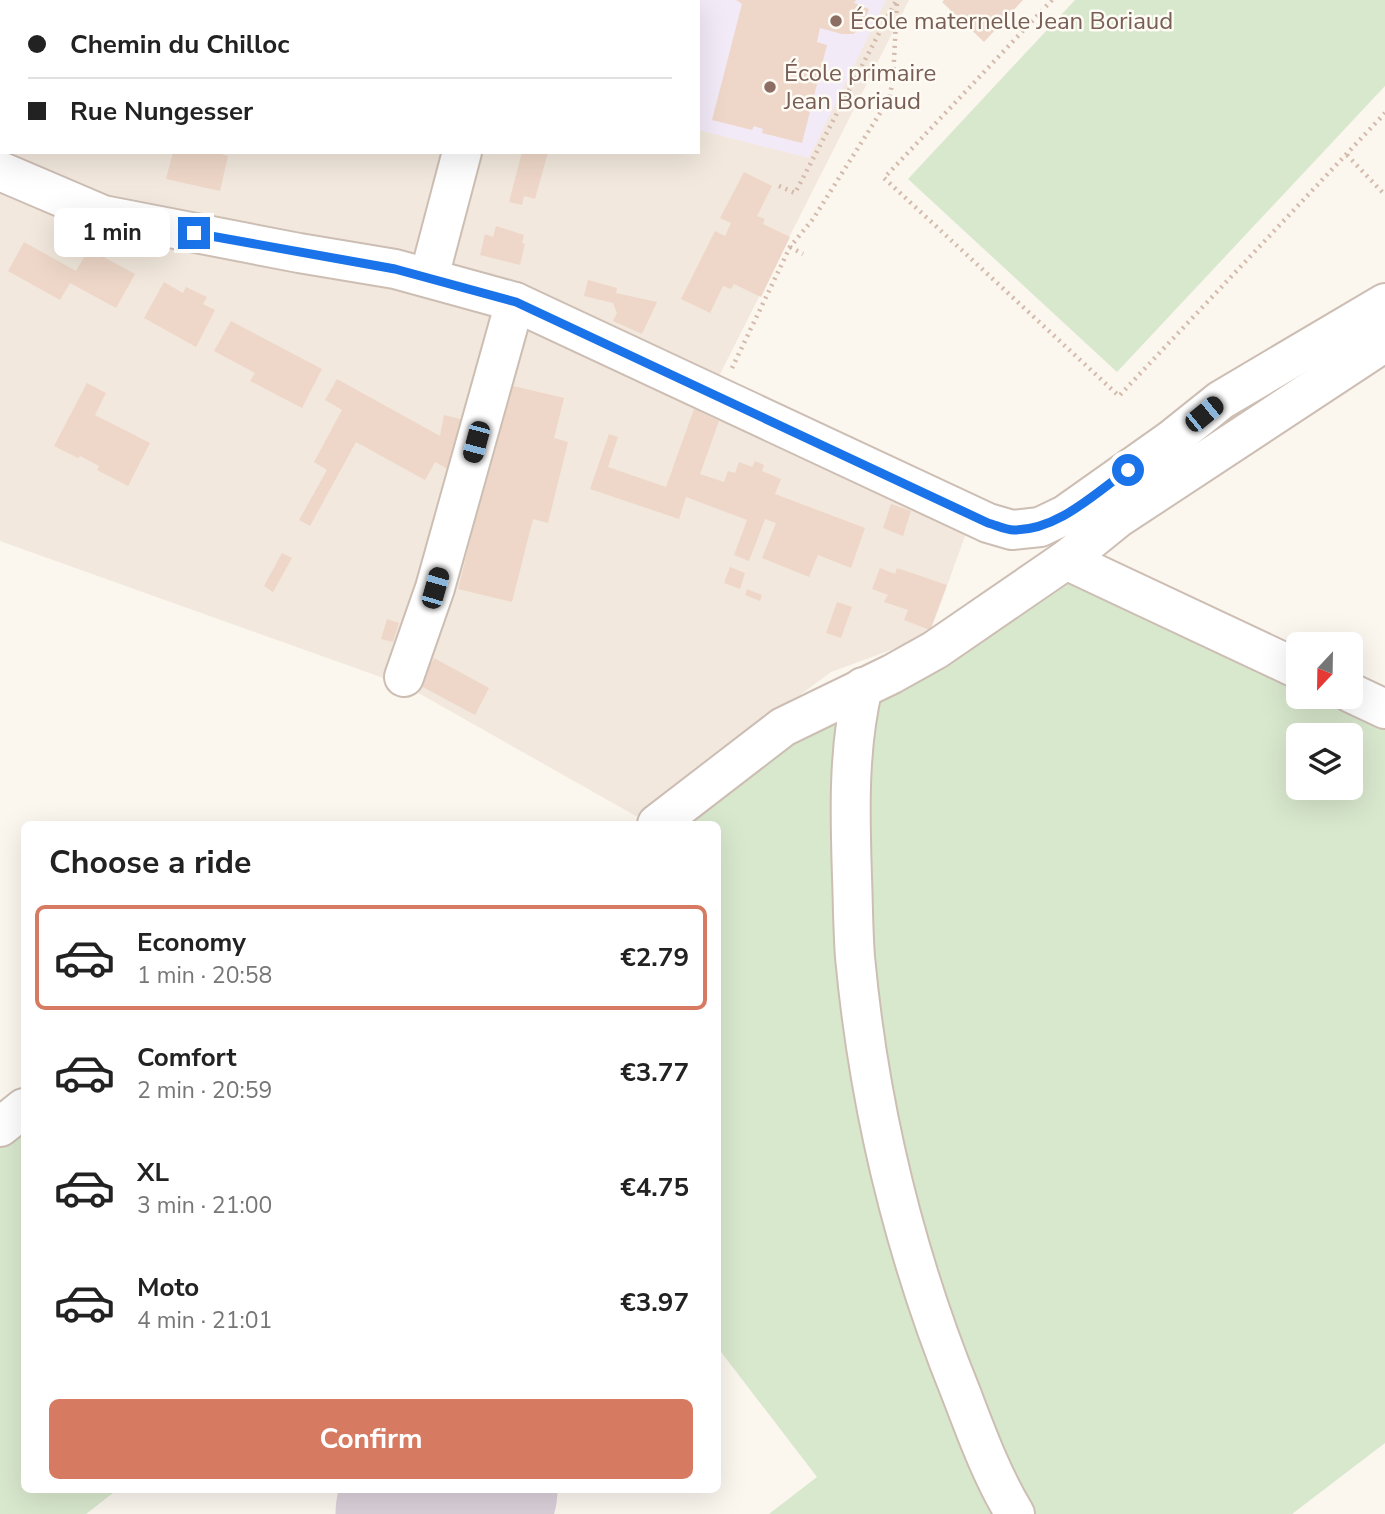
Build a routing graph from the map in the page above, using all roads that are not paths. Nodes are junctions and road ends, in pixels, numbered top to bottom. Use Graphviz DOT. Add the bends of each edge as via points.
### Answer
graph roads {
  1 [pos="462,154"];
  2 [pos="0,171"];
  3 [pos="429,277"];
  4 [pos="516,302"];
  5 [pos="1385,303"];
  6 [pos="1385,342"];
  7 [pos="1066,560"];
  8 [pos="1286,663"];
  9 [pos="404,677"];
  10 [pos="863,687"];
  11 [pos="1363,699"];
  12 [pos="1385,709"];
  13 [pos="661,821"];
  14 [pos="21,1110"];
  15 [pos="0,1127"];
  16 [pos="1015,1514"];
  1 -- 3 [label="street"];
  2 -- 3 [label="street" via="103,215"];
  3 -- 4 [label="street"];
  4 -- 5 [label="street" via="988,523 1012,530 1040,527 1065,515 1221,400"];
  4 -- 9 [label="street" via="435,588"];
  6 -- 7 [label="street" via="1118,518"];
  7 -- 8 [label="street"];
  7 -- 10 [label="street" via="935,650"];
  10 -- 13 [label="street" via="783,727"];
  10 -- 16 [label="street" via="856,715 850,826 855,956 881,1130 909,1245 944,1351 997,1483"];
  11 -- 12 [label="street"];
  14 -- 15 [label="street"];
}
